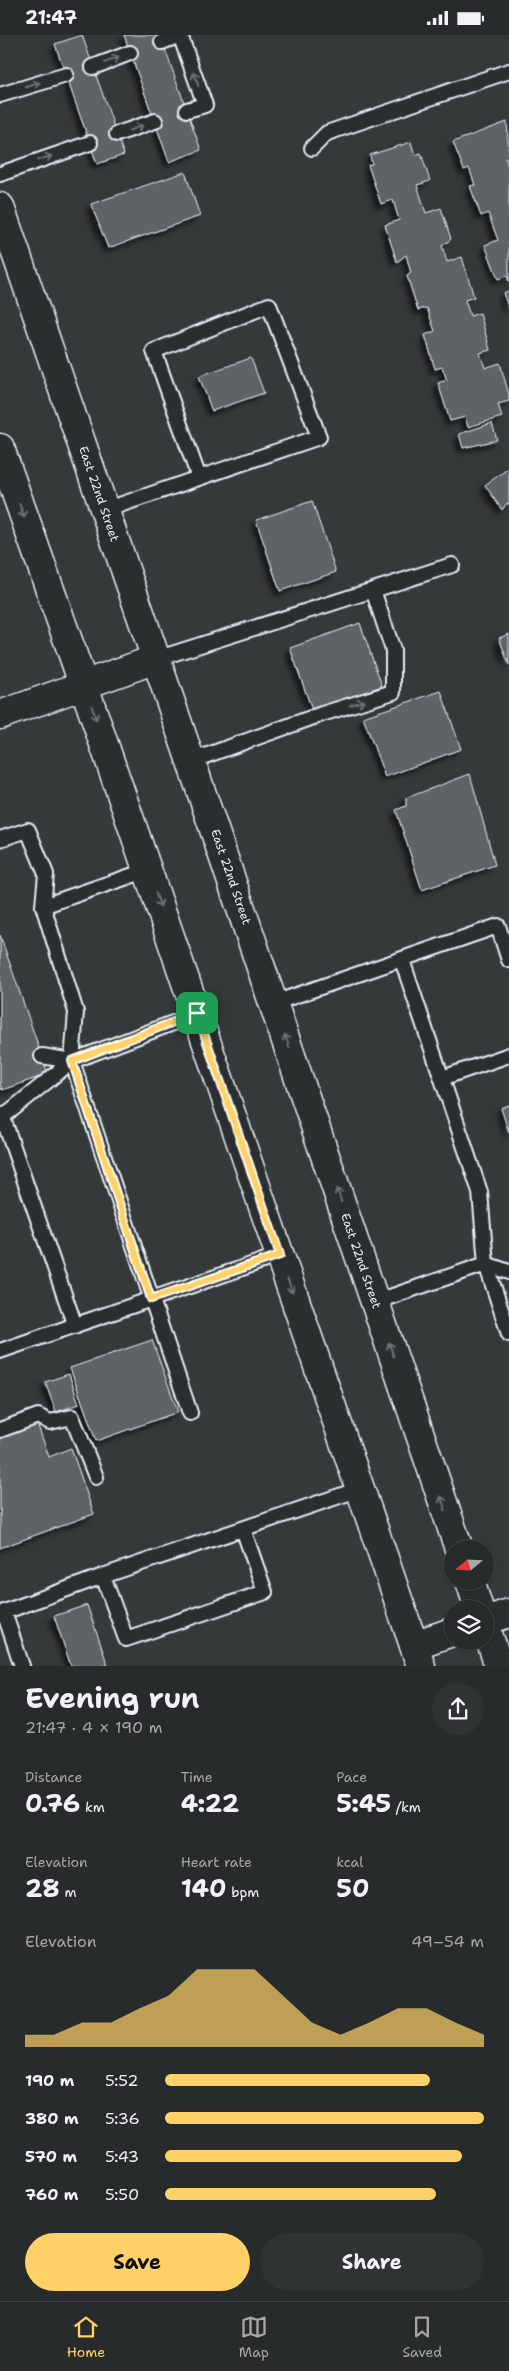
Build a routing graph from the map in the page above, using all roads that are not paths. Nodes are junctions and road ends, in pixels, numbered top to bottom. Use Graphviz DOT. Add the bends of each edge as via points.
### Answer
graph roads {
  1 [pos="180,35"];
  2 [pos="162,42"];
  3 [pos="130,53"];
  4 [pos="93,67"];
  5 [pos="509,71"];
  6 [pos="66,75"];
  7 [pos="0,95"];
  8 [pos="186,110"];
  9 [pos="155,121"];
  10 [pos="117,134"];
  11 [pos="90,143"];
  12 [pos="312,148"];
  13 [pos="0,174"];
  14 [pos="0,207"];
  15 [pos="0,448"];
  16 [pos="199,478"];
  17 [pos="105,510"];
  18 [pos="452,565"];
  19 [pos="372,590"];
  20 [pos="156,659"];
  21 [pos="84,685"];
  22 [pos="0,715"];
  23 [pos="191,761"];
  24 [pos="0,839"];
  25 [pos="148,870"];
  26 [pos="43,905"];
  27 [pos="402,960"];
  28 [pos="509,960"];
  29 [pos="274,1003"];
  30 [pos="197,1013"];
  31 [pos="509,1055"];
  32 [pos="42,1057"];
  33 [pos="72,1061"];
  34 [pos="442,1078"];
  35 [pos="1,1116"];
  36 [pos="280,1255"];
  37 [pos="486,1264"];
  38 [pos="509,1272"];
  39 [pos="151,1299"];
  40 [pos="375,1302"];
  41 [pos="75,1326"];
  42 [pos="509,1334"];
  43 [pos="0,1351"];
  44 [pos="190,1413"];
  45 [pos="0,1430"];
  46 [pos="96,1477"];
  47 [pos="360,1489"];
  48 [pos="243,1529"];
  49 [pos="456,1540"];
  50 [pos="102,1576"];
  51 [pos="509,1613"];
  52 [pos="494,1618"];
  53 [pos="444,1638"];
  54 [pos="494,1650"];
  55 [pos="418,1656"];
  56 [pos="22,1666"];
  57 [pos="499,1666"];
  1 -- 2 [label="lane"];
  8 -- 1 [label="lane, one-way" via="205,105"];
  4 -- 3 [label="lane, one-way"];
  5 -- 12 [label="lane" via="327,133"];
  7 -- 6 [label="lane, one-way"];
  10 -- 9 [label="lane, one-way"];
  13 -- 11 [label="lane, one-way"];
  14 -- 17 [label="main road, East 22nd Street"];
  15 -- 21 [label="main road, one-way"];
  16 -- 16 [label="lane" via="319,437 269,305 154,351"];
  16 -- 17 [label="lane"];
  17 -- 20 [label="main road, East 22nd Street"];
  18 -- 19 [label="lane"];
  19 -- 20 [label="lane"];
  23 -- 19 [label="lane, one-way" via="392,692 393,651"];
  20 -- 21 [label="main road"];
  20 -- 23 [label="main road, East 22nd Street"];
  21 -- 22 [label="main road"];
  21 -- 25 [label="main road, one-way"];
  23 -- 29 [label="main road, East 22nd Street"];
  24 -- 26 [label="lane" via="28,830 46,874"];
  25 -- 26 [label="lane"];
  25 -- 30 [label="main road, one-way"];
  26 -- 33 [label="lane" via="76,1012"];
  27 -- 28 [label="lane" via="498,926"];
  27 -- 29 [label="lane"];
  27 -- 34 [label="lane"];
  40 -- 29 [label="main road, East 22nd Street, one-way"];
  30 -- 33 [label="lane"];
  30 -- 36 [label="main road"];
  31 -- 34 [label="lane"];
  32 -- 33 [label="lane"];
  33 -- 35 [label="lane" via="9,1113"];
  33 -- 39 [label="lane"];
  34 -- 37 [label="lane" via="480,1192"];
  35 -- 41 [label="lane"];
  36 -- 39 [label="lane"];
  36 -- 47 [label="main road, one-way"];
  37 -- 38 [label="lane"];
  37 -- 40 [label="lane"];
  37 -- 42 [label="lane"];
  39 -- 41 [label="lane"];
  39 -- 44 [label="lane"];
  49 -- 40 [label="main road, East 22nd Street, one-way"];
  41 -- 43 [label="lane"];
  45 -- 46 [label="lane" via="38,1416 50,1422 72,1417"];
  47 -- 48 [label="lane"];
  47 -- 55 [label="main road"];
  48 -- 50 [label="lane"];
  48 -- 50 [label="lane" via="265,1592 163,1627 126,1639"];
  50 -- 56 [label="lane" via="4,1612"];
  51 -- 52 [label="main road"];
  53 -- 55 [label="main road"];
  54 -- 57 [label="main road"];
}
